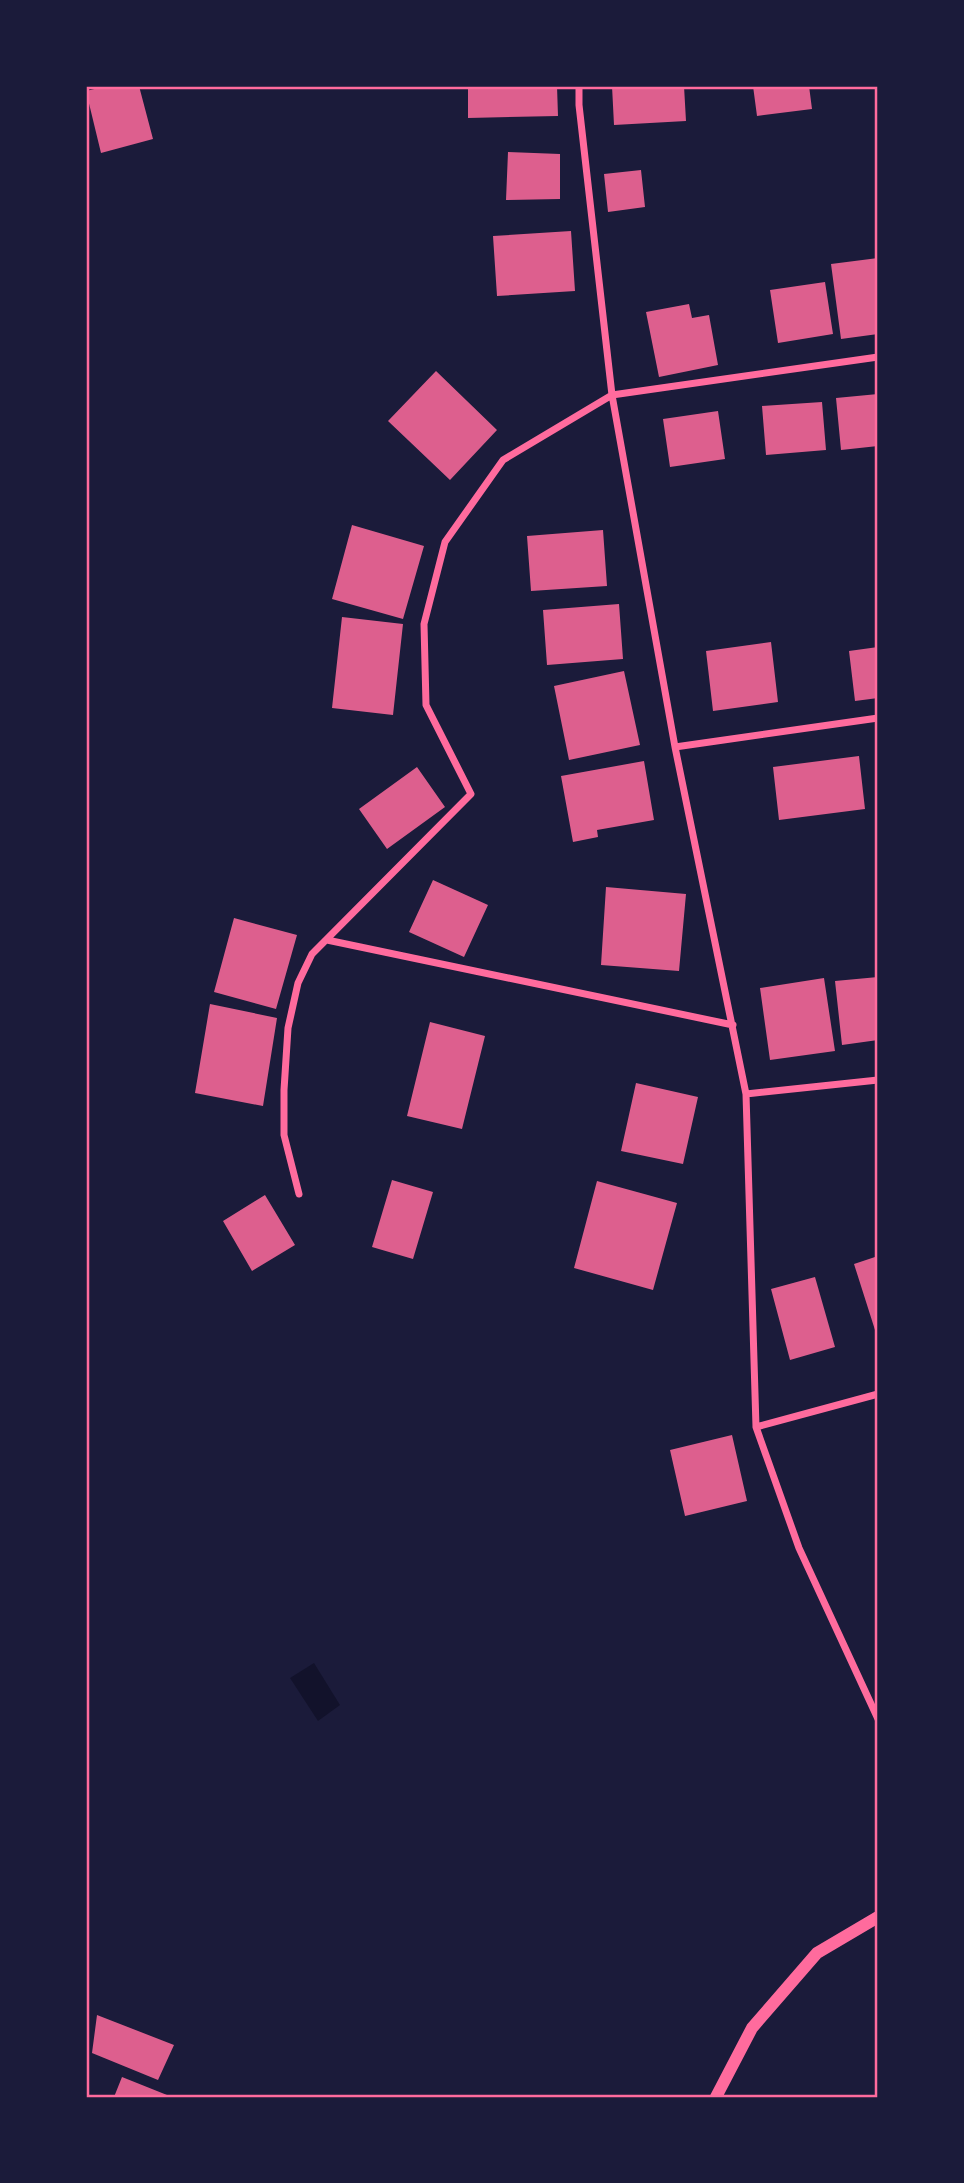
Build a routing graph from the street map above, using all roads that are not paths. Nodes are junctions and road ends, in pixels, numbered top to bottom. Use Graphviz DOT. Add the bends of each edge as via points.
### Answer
graph roads {
  1 [pos="579,86"];
  2 [pos="878,357"];
  3 [pos="612,395"];
  4 [pos="878,718"];
  5 [pos="676,747"];
  6 [pos="327,940"];
  7 [pos="733,1026"];
  8 [pos="878,1080"];
  9 [pos="746,1094"];
  10 [pos="299,1194"];
  11 [pos="878,1394"];
  12 [pos="756,1427"];
  13 [pos="878,1719"];
  14 [pos="878,1917"];
  15 [pos="716,2097"];
  1 -- 3 [label="street"];
  2 -- 3 [label="street"];
  3 -- 5 [label="street"];
  3 -- 6 [label="street" via="503,460 445,542 424,624 426,705 471,794"];
  4 -- 5 [label="street"];
  5 -- 7 [label="street"];
  6 -- 7 [label="street"];
  6 -- 10 [label="street" via="312,954 298,983 288,1028 284,1135"];
  7 -- 9 [label="street"];
  8 -- 9 [label="street"];
  9 -- 12 [label="street"];
  11 -- 12 [label="street"];
  12 -- 13 [label="street" via="799,1548"];
  14 -- 15 [label="street" via="817,1953 751,2028"];
}
